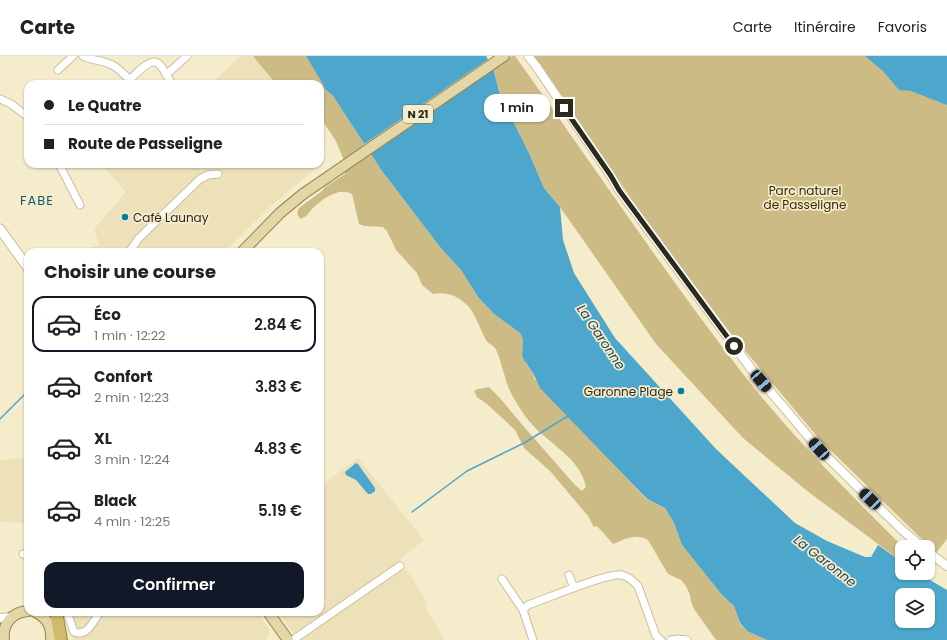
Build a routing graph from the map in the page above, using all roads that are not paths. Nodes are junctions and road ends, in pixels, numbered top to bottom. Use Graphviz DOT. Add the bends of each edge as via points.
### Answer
graph roads {
  1 [pos="73,56"];
  2 [pos="83,56"];
  3 [pos="187,56"];
  4 [pos="498,56"];
  5 [pos="504,56"];
  6 [pos="528,56"];
  7 [pos="155,59"];
  8 [pos="58,70"];
  9 [pos="166,75"];
  10 [pos="126,80"];
  11 [pos="130,80"];
  12 [pos="169,80"];
  13 [pos="0,99"];
  14 [pos="24,114"];
  15 [pos="61,168"];
  16 [pos="332,172"];
  17 [pos="218,174"];
  18 [pos="80,205"];
  19 [pos="0,229"];
  20 [pos="132,248"];
  21 [pos="242,248"];
  22 [pos="246,248"];
  23 [pos="24,262"];
  24 [pos="914,540"];
  25 [pos="935,557"];
  26 [pos="400,566"];
  27 [pos="947,566"];
  28 [pos="569,575"];
  29 [pos="502,579"];
  30 [pos="574,588"];
  31 [pos="523,610"];
  32 [pos="24,612"];
  33 [pos="38,616"];
  34 [pos="57,616"];
  35 [pos="68,616"];
  36 [pos="97,616"];
  37 [pos="271,616"];
  38 [pos="11,617"];
  39 [pos="0,618"];
  40 [pos="2,636"];
  41 [pos="658,639"];
  42 [pos="51,640"];
  43 [pos="61,640"];
  44 [pos="288,640"];
  45 [pos="293,640"];
  46 [pos="533,640"];
  47 [pos="671,640"];
  48 [pos="687,640"];
  1 -- 8 [label="street"];
  2 -- 10 [label="street" via="112,65"];
  3 -- 9 [label="street"];
  4 -- 16 [label="main road, N 21"];
  5 -- 16 [label="main road, N 21"];
  6 -- 24 [label="street" via="619,190 752,370 819,449"];
  7 -- 9 [label="street"];
  7 -- 11 [label="street"];
  9 -- 12 [label="street"];
  13 -- 14 [label="street"];
  15 -- 18 [label="street"];
  16 -- 21 [label="main road, N 21" via="306,188 277,212"];
  16 -- 22 [label="main road, N 21" via="280,213"];
  17 -- 20 [label="street" via="200,179"];
  19 -- 23 [label="main road"];
  25 -- 27 [label="street"];
  26 -- 45 [label="street"];
  28 -- 30 [label="street"];
  29 -- 31 [label="street"];
  30 -- 31 [label="street" via="528,605"];
  30 -- 41 [label="street" via="614,575 628,577 638,586"];
  31 -- 46 [label="street"];
  32 -- 38 [label="main road" via="18,612"];
  33 -- 42 [label="main road" via="50,627"];
  34 -- 43 [label="highway"];
  35 -- 36 [label="street" via="74,632 80,633 89,629"];
  37 -- 44 [label="main road"];
  38 -- 39 [label="street"];
  38 -- 40 [label="main road"];
  47 -- 48 [label="street"];
}
